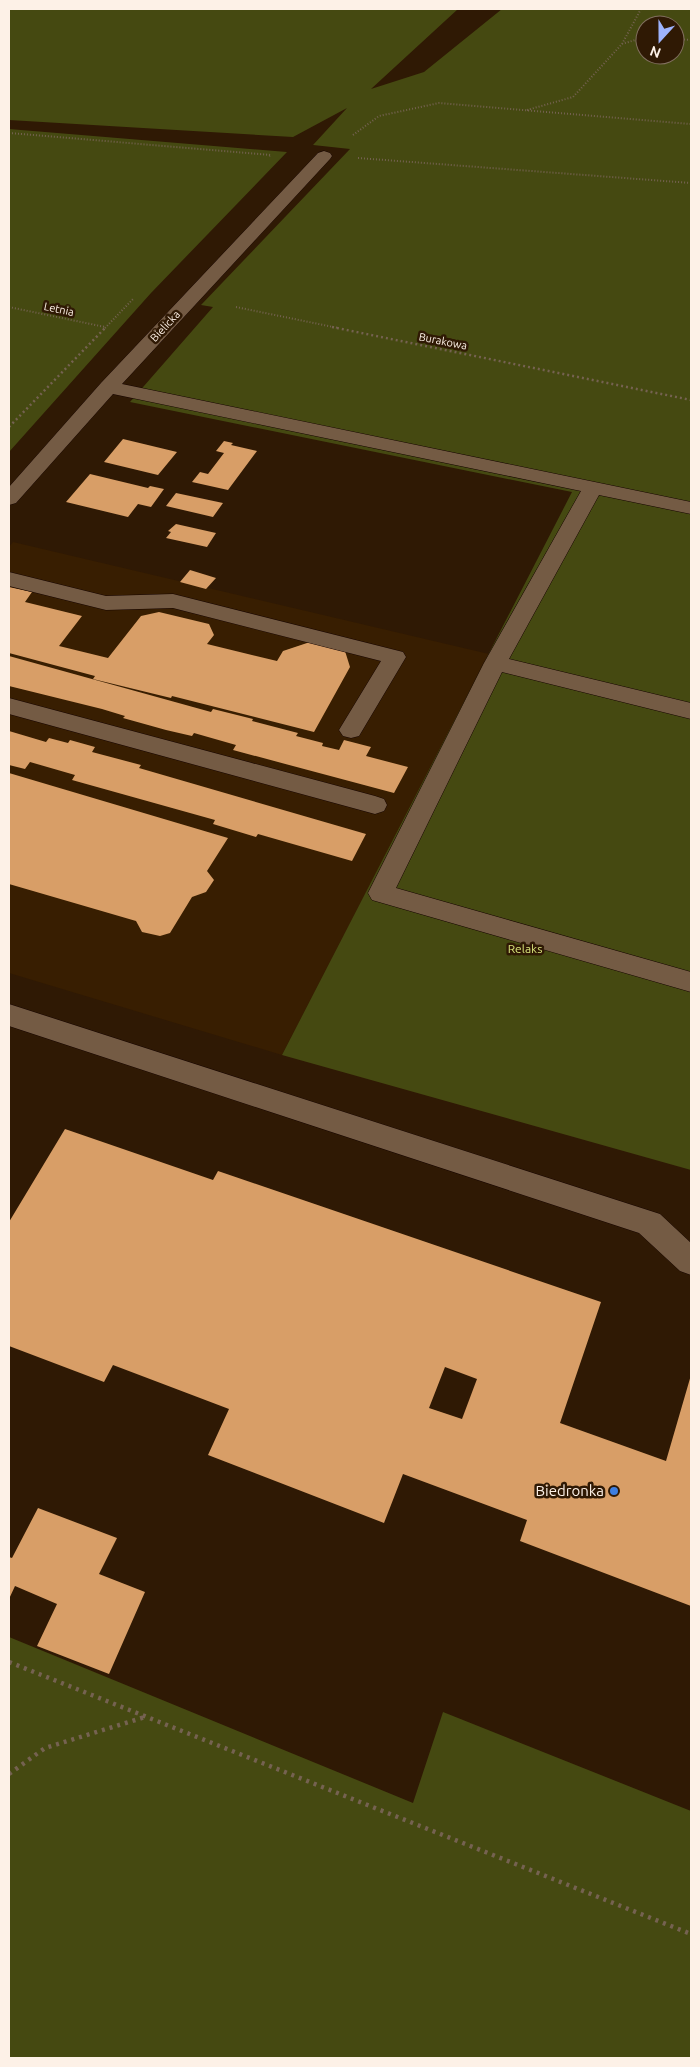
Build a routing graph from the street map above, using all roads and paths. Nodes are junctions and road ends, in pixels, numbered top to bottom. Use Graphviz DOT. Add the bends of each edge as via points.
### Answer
graph roads {
  1 [pos="641,9"];
  2 [pos="635,40"];
  3 [pos="622,44"];
  4 [pos="524,111"];
  5 [pos="691,124"];
  6 [pos="9,133"];
  7 [pos="324,156"];
  8 [pos="264,162"];
  9 [pos="691,183"];
  10 [pos="134,298"];
  11 [pos="191,298"];
  12 [pos="9,307"];
  13 [pos="106,327"];
  14 [pos="108,387"];
  15 [pos="691,400"];
  16 [pos="9,427"];
  17 [pos="593,487"];
  18 [pos="9,499"];
  19 [pos="691,508"];
  20 [pos="9,578"];
  21 [pos="495,663"];
  22 [pos="9,706"];
  23 [pos="691,711"];
  24 [pos="351,730"];
  25 [pos="375,805"];
  26 [pos="691,982"];
  27 [pos="9,1015"];
  28 [pos="691,1262"];
  29 [pos="9,1662"];
  30 [pos="146,1717"];
  31 [pos="9,1774"];
  32 [pos="691,1934"];
  1 -- 3 [label="path"];
  2 -- 3 [label="path"];
  3 -- 4 [label="path" via="573,97"];
  4 -- 5 [label="path"];
  4 -- 7 [label="path" via="439,103 379,116"];
  6 -- 8 [label="path" via="271,155"];
  7 -- 9 [label="path"];
  7 -- 11 [label="street, Bielicka"];
  10 -- 13 [label="path"];
  11 -- 14 [label="street, Bielicka"];
  11 -- 15 [label="path, Burakowa"];
  12 -- 13 [label="path, Letnia"];
  13 -- 16 [label="path"];
  14 -- 17 [label="street"];
  14 -- 18 [label="street, Bielicka"];
  17 -- 19 [label="street"];
  17 -- 21 [label="street"];
  20 -- 24 [label="street" via="106,604 173,601 395,657"];
  21 -- 23 [label="street"];
  21 -- 26 [label="street" via="381,893"];
  22 -- 25 [label="street"];
  27 -- 28 [label="street" via="649,1223"];
  29 -- 30 [label="path"];
  30 -- 31 [label="path" via="45,1748"];
  30 -- 32 [label="path"];
}
